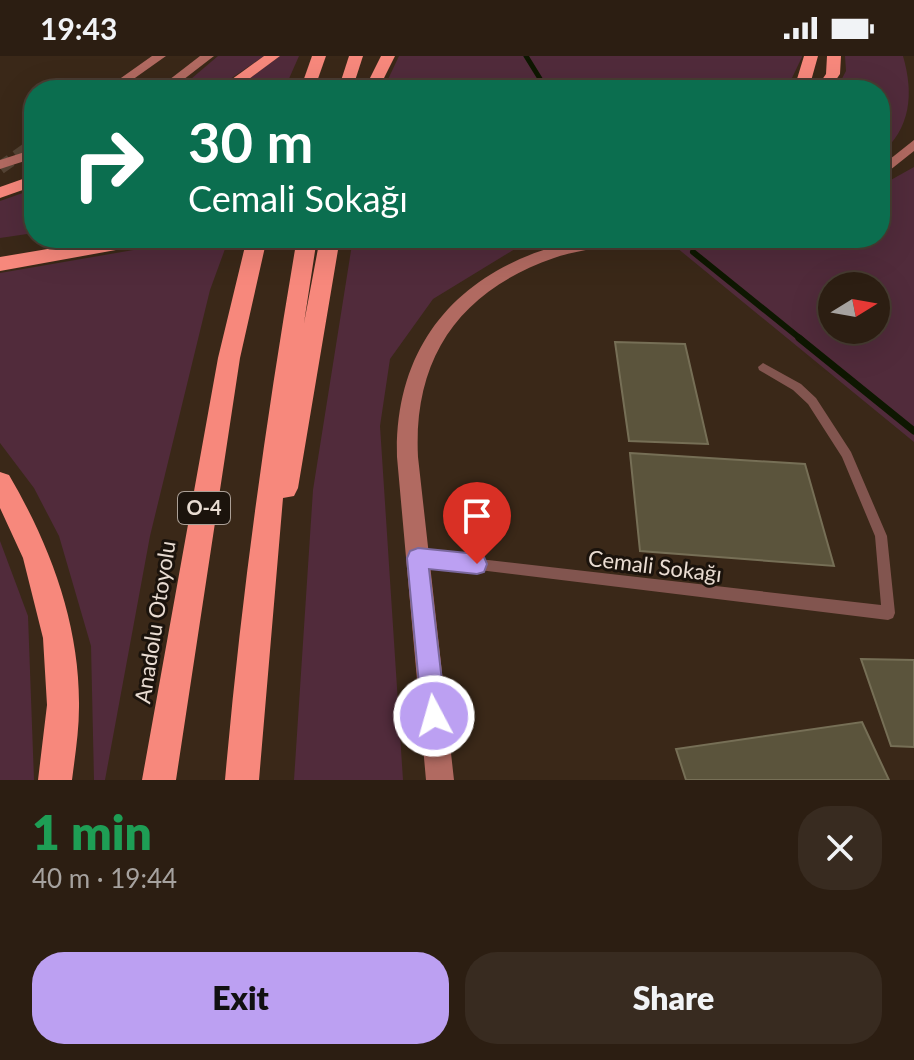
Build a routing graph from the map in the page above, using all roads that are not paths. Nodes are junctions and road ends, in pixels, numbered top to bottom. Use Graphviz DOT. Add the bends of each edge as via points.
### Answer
graph roads {
  1 [pos="160,56"];
  2 [pos="208,56"];
  3 [pos="273,56"];
  4 [pos="319,56"];
  5 [pos="356,56"];
  6 [pos="388,56"];
  7 [pos="811,56"];
  8 [pos="834,56"];
  9 [pos="125,80"];
  10 [pos="176,80"];
  11 [pos="238,80"];
  12 [pos="311,80"];
  13 [pos="348,80"];
  14 [pos="376,80"];
  15 [pos="804,80"];
  16 [pos="829,80"];
  17 [pos="914,144"];
  18 [pos="24,157"];
  19 [pos="0,165"];
  20 [pos="890,165"];
  21 [pos="24,184"];
  22 [pos="0,193"];
  23 [pos="24,244"];
  24 [pos="0,248"];
  25 [pos="92,248"];
  26 [pos="255,248"];
  27 [pos="305,248"];
  28 [pos="328,248"];
  29 [pos="576,248"];
  30 [pos="0,264"];
  31 [pos="763,367"];
  32 [pos="0,483"];
  33 [pos="418,558"];
  34 [pos="250,675"];
  35 [pos="55,780"];
  36 [pos="159,780"];
  37 [pos="242,780"];
  38 [pos="440,780"];
  1 -- 9 [label="main road"];
  2 -- 10 [label="main road"];
  3 -- 11 [label="highway"];
  4 -- 12 [label="highway"];
  5 -- 13 [label="highway"];
  6 -- 14 [label="highway"];
  7 -- 15 [label="highway"];
  8 -- 16 [label="highway"];
  17 -- 20 [label="main road"];
  18 -- 19 [label="main road"];
  21 -- 22 [label="highway"];
  23 -- 24 [label="highway"];
  25 -- 30 [label="highway"];
  26 -- 36 [label="highway, Anadolu Otoyolu / O-4" via="229,358"];
  27 -- 34 [label="highway" via="279,412"];
  28 -- 34 [label="highway"];
  29 -- 33 [label="main road" via="540,256 491,279 447,320 429,347 409,406"];
  31 -- 33 [label="lane, Cemali Sokağı" via="812,401 847,455 881,536 888,613"];
  32 -- 35 [label="highway" via="39,558 53,613 63,695"];
  33 -- 38 [label="main road"];
  34 -- 37 [label="highway"];
}
